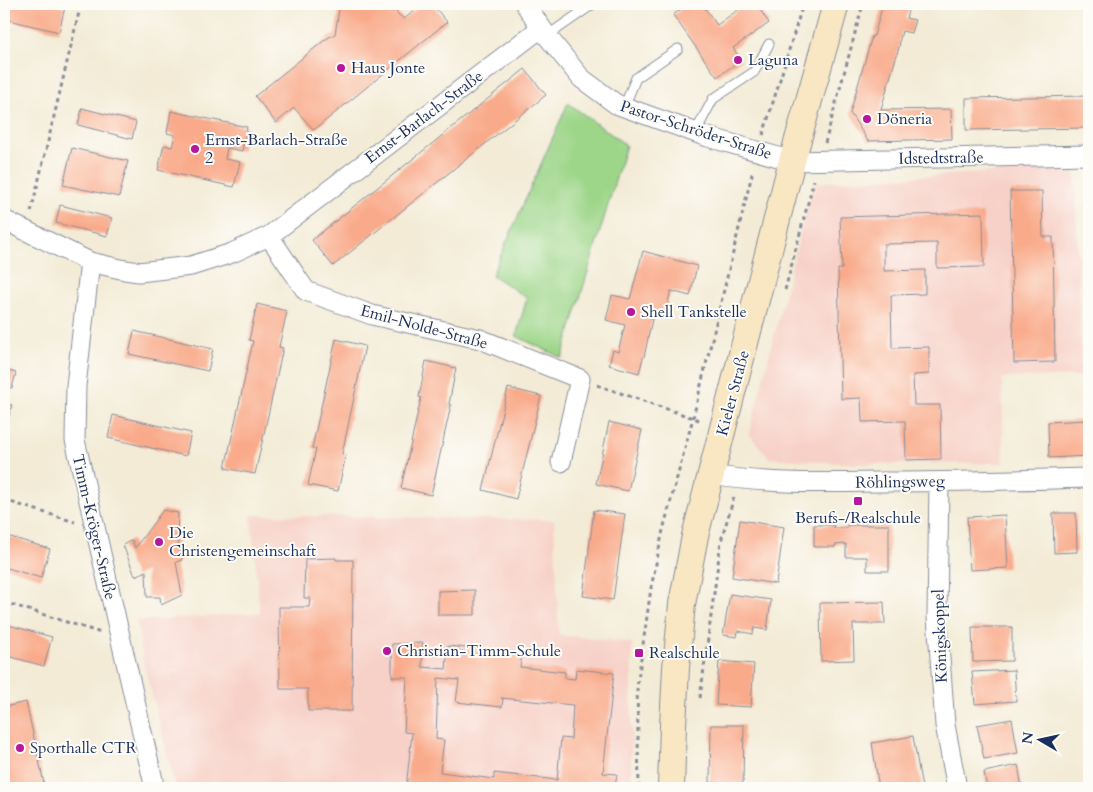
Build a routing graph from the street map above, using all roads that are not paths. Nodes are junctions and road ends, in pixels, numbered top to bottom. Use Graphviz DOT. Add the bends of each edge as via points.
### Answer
graph roads {
  1 [pos="525,4"];
  2 [pos="593,4"];
  3 [pos="836,4"];
  4 [pos="544,32"];
  5 [pos="769,44"];
  6 [pos="678,49"];
  7 [pos="624,107"];
  8 [pos="695,132"];
  9 [pos="1089,155"];
  10 [pos="792,161"];
  11 [pos="4,220"];
  12 [pos="268,236"];
  13 [pos="90,262"];
  14 [pos="562,462"];
  15 [pos="711,476"];
  16 [pos="1089,478"];
  17 [pos="939,482"];
  18 [pos="153,788"];
  19 [pos="671,788"];
  20 [pos="957,788"];
  1 -- 4 [label="street, Pastor-Schröder-Straße"];
  2 -- 4 [label="lane"];
  3 -- 10 [label="main road, Kieler Straße"];
  4 -- 7 [label="street, Pastor-Schröder-Straße" via="581,78"];
  4 -- 12 [label="street, Ernst-Barlach-Straße"];
  5 -- 8 [label="lane" via="754,72 713,99"];
  6 -- 7 [label="lane" via="636,78"];
  7 -- 8 [label="street, Pastor-Schröder-Straße"];
  8 -- 10 [label="street, Pastor-Schröder-Straße"];
  9 -- 10 [label="street, Idstedtstraße"];
  10 -- 15 [label="main road, Kieler Straße"];
  11 -- 13 [label="street, Ernst-Barlach-Straße"];
  12 -- 13 [label="street, Ernst-Barlach-Straße" via="232,253 191,266 139,272"];
  12 -- 14 [label="street, Emil-Nolde-Straße" via="306,291 372,315 480,339 580,379"];
  13 -- 18 [label="street, Timm-Kröger-Straße" via="76,386 74,440"];
  15 -- 17 [label="street, Röhlingsweg" via="797,483"];
  15 -- 19 [label="main road, Kieler Straße" via="682,604 672,726"];
  16 -- 17 [label="street, Röhlingsweg"];
  17 -- 20 [label="street, Königskoppel" via="937,617 945,724"];
}
